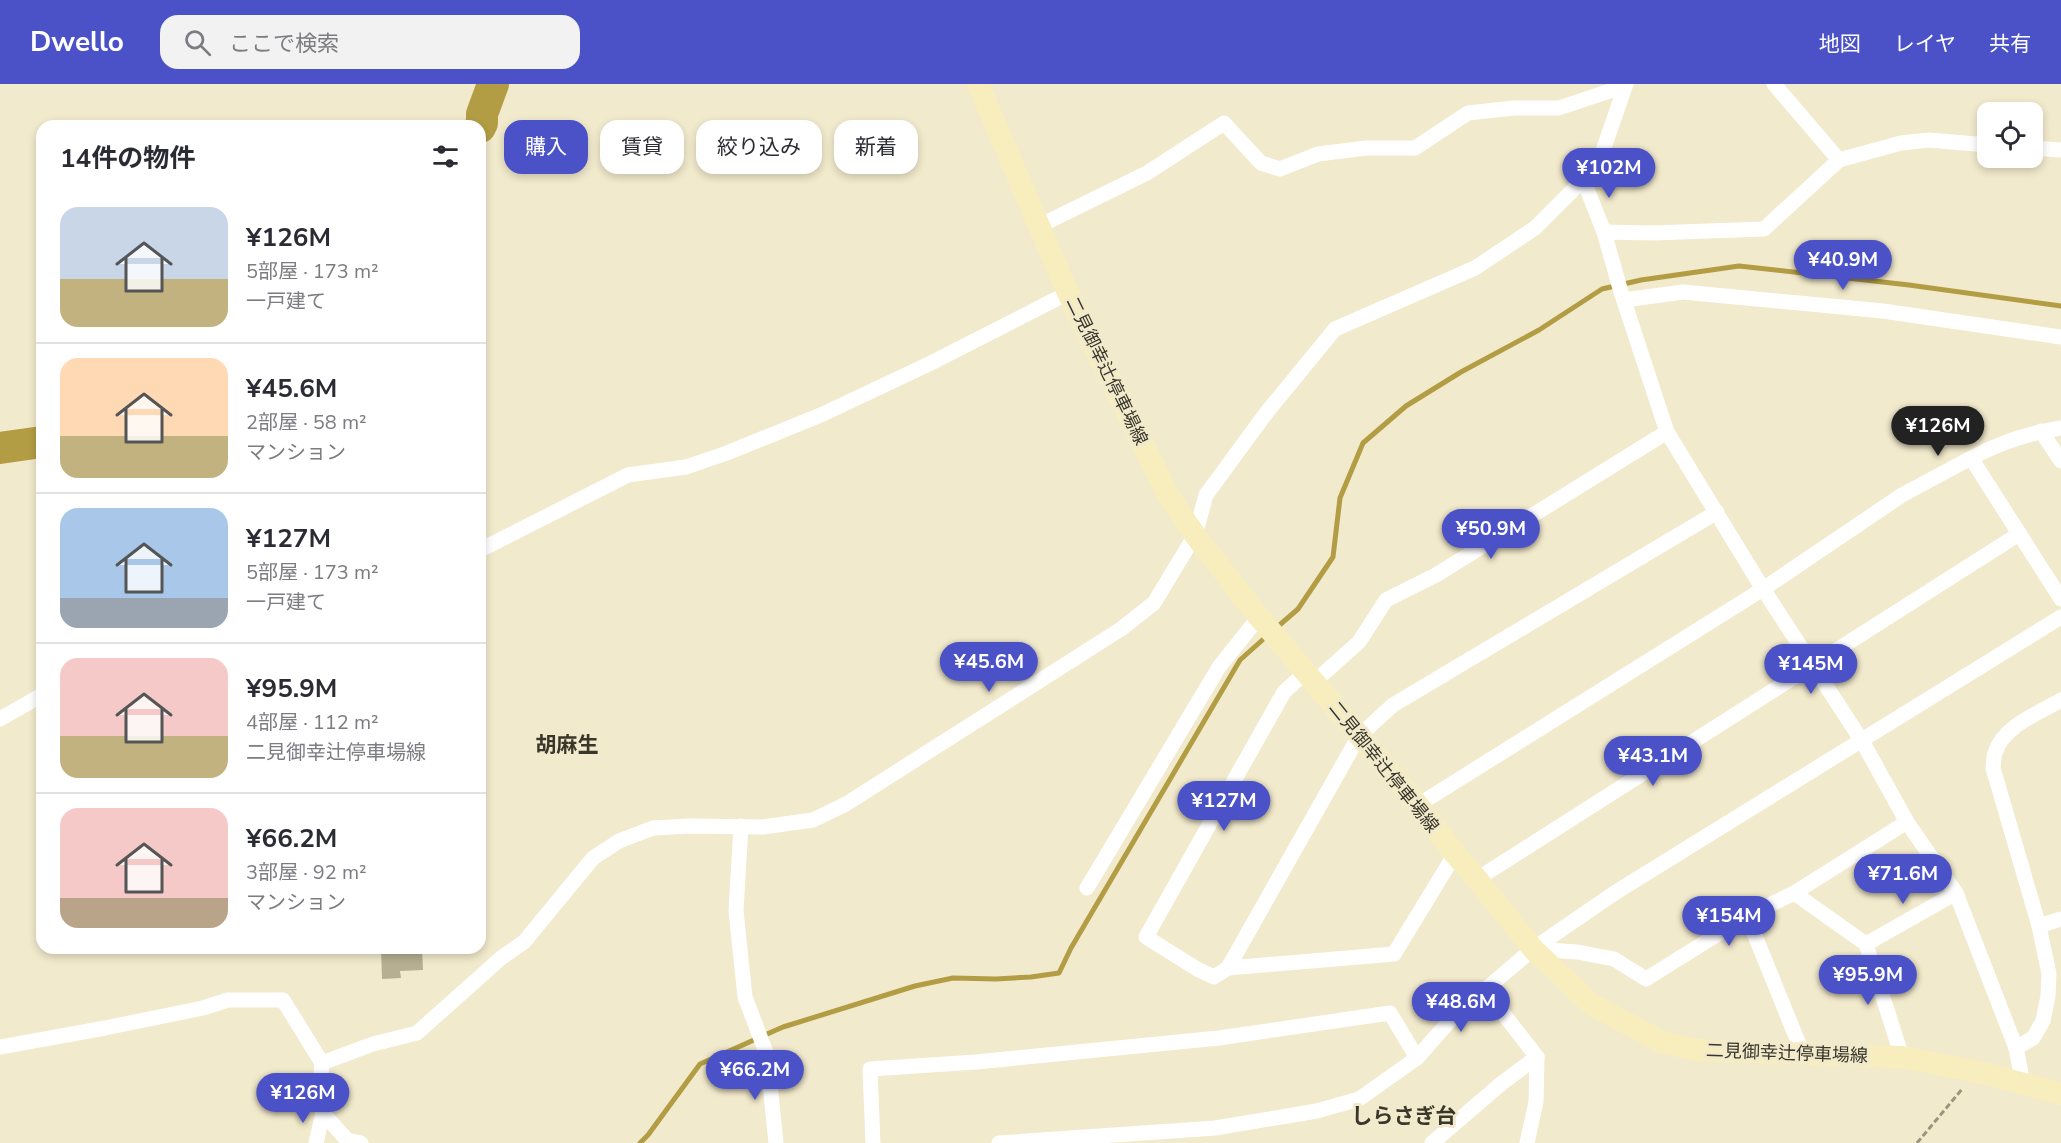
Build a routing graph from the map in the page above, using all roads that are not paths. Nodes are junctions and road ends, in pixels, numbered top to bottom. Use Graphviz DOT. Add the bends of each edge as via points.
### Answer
graph roads {
  1 [pos="978,84"];
  2 [pos="1774,84"];
  3 [pos="1626,85"];
  4 [pos="1977,144"];
  5 [pos="2043,149"];
  6 [pos="2061,150"];
  7 [pos="1839,160"];
  8 [pos="1583,179"];
  9 [pos="1039,226"];
  10 [pos="1606,239"];
  11 [pos="1068,293"];
  12 [pos="1623,296"];
  13 [pos="2061,338"];
  14 [pos="2061,428"];
  15 [pos="2041,431"];
  16 [pos="1667,432"];
  17 [pos="1971,458"];
  18 [pos="2061,461"];
  19 [pos="1717,512"];
  20 [pos="2019,534"];
  21 [pos="1195,535"];
  22 [pos="486,547"];
  23 [pos="1763,589"];
  24 [pos="2061,599"];
  25 [pos="2061,616"];
  26 [pos="1260,618"];
  27 [pos="1812,667"];
  28 [pos="1310,677"];
  29 [pos="36,697"];
  30 [pos="2061,700"];
  31 [pos="0,718"];
  32 [pos="1359,736"];
  33 [pos="1862,741"];
  34 [pos="1418,805"];
  35 [pos="1907,822"];
  36 [pos="741,826"];
  37 [pos="1455,854"];
  38 [pos="1477,879"];
  39 [pos="1087,888"];
  40 [pos="1794,893"];
  41 [pos="1956,893"];
  42 [pos="1747,916"];
  43 [pos="2061,919"];
  44 [pos="2039,926"];
  45 [pos="1866,944"];
  46 [pos="1533,949"];
  47 [pos="1228,968"];
  48 [pos="1484,989"];
  49 [pos="0,1047"];
  50 [pos="2016,1048"];
  51 [pos="1803,1054"];
  52 [pos="1538,1057"];
  53 [pos="1902,1057"];
  54 [pos="1417,1058"];
  55 [pos="322,1063"];
  56 [pos="2023,1083"];
  57 [pos="2061,1094"];
  58 [pos="323,1113"];
  59 [pos="316,1143"];
  60 [pos="362,1143"];
  61 [pos="776,1143"];
  62 [pos="873,1143"];
  63 [pos="999,1143"];
  64 [pos="1432,1143"];
  65 [pos="1527,1143"];
  1 -- 9 [label="main road, 二見御幸辻停車場線"];
  2 -- 7 [label="street"];
  3 -- 8 [label="street" via="1599,165"];
  3 -- 9 [label="street" via="1559,108 1468,113 1415,148 1366,148 1318,154 1280,169 1261,163 1224,123 1147,173"];
  4 -- 7 [label="street" via="1929,140 1901,143"];
  5 -- 6 [label="street"];
  7 -- 10 [label="street" via="1764,229 1653,233"];
  8 -- 10 [label="street"];
  8 -- 21 [label="street" via="1535,228 1475,268 1335,328 1206,495"];
  9 -- 11 [label="main road, 二見御幸辻停車場線"];
  10 -- 12 [label="street"];
  11 -- 21 [label="main road, 二見御幸辻停車場線" via="1169,497"];
  11 -- 22 [label="street" via="823,414 686,467 628,475"];
  12 -- 13 [label="street" via="1683,292 1883,311"];
  12 -- 16 [label="street"];
  14 -- 15 [label="street"];
  15 -- 17 [label="street"];
  15 -- 18 [label="street"];
  16 -- 19 [label="street"];
  16 -- 28 [label="street" via="1436,575 1386,600 1359,642"];
  17 -- 20 [label="street"];
  17 -- 23 [label="street" via="1902,495"];
  19 -- 23 [label="street"];
  19 -- 32 [label="street" via="1393,705"];
  20 -- 24 [label="street"];
  20 -- 27 [label="street"];
  21 -- 26 [label="main road, 二見御幸辻停車場線"];
  21 -- 36 [label="street" via="1154,603 1122,629 846,804 813,820"];
  23 -- 27 [label="street"];
  23 -- 34 [label="street"];
  25 -- 33 [label="street"];
  26 -- 28 [label="main road, 二見御幸辻停車場線"];
  26 -- 39 [label="street" via="1219,667"];
  27 -- 33 [label="street"];
  27 -- 38 [label="street"];
  28 -- 32 [label="main road, 二見御幸辻停車場線"];
  28 -- 47 [label="street" via="1284,692 1146,938 1214,977"];
  29 -- 31 [label="street"];
  30 -- 44 [label="street" via="2014,727 1995,753 1993,768"];
  32 -- 34 [label="main road, 二見御幸辻停車場線"];
  32 -- 47 [label="street"];
  33 -- 35 [label="street"];
  33 -- 46 [label="street" via="1616,891"];
  34 -- 37 [label="main road, 二見御幸辻停車場線"];
  35 -- 40 [label="street"];
  35 -- 41 [label="street"];
  36 -- 55 [label="street" via="653,828 620,841 593,858 524,942 417,1034 373,1044"];
  36 -- 61 [label="street" via="736,911 745,997 767,1055"];
  37 -- 38 [label="main road, 二見御幸辻停車場線"];
  37 -- 47 [label="street" via="1394,954"];
  38 -- 46 [label="main road, 二見御幸辻停車場線"];
  40 -- 42 [label="street"];
  40 -- 45 [label="street"];
  41 -- 45 [label="street"];
  41 -- 50 [label="street"];
  42 -- 46 [label="street" via="1646,979 1614,959"];
  42 -- 51 [label="street"];
  43 -- 44 [label="street"];
  44 -- 50 [label="street" via="2049,974 2048,996 2043,1021 2033,1038"];
  45 -- 53 [label="street"];
  46 -- 48 [label="street"];
  46 -- 51 [label="main road, 二見御幸辻停車場線" via="1591,1004 1662,1042 1695,1050"];
  48 -- 52 [label="street"];
  48 -- 54 [label="street"];
  49 -- 55 [label="street" via="228,1000 283,1000"];
  50 -- 56 [label="street"];
  51 -- 53 [label="main road, 二見御幸辻停車場線"];
  52 -- 64 [label="street"];
  52 -- 65 [label="street" via="1536,1102"];
  53 -- 56 [label="main road, 二見御幸辻停車場線"];
  54 -- 62 [label="street" via="1390,1013 1219,1038 870,1069"];
  54 -- 63 [label="street" via="1359,1098 1317,1111 1215,1128"];
  55 -- 58 [label="street"];
  56 -- 57 [label="main road, 二見御幸辻停車場線"];
  58 -- 59 [label="street"];
  58 -- 60 [label="street" via="347,1140"];
}
